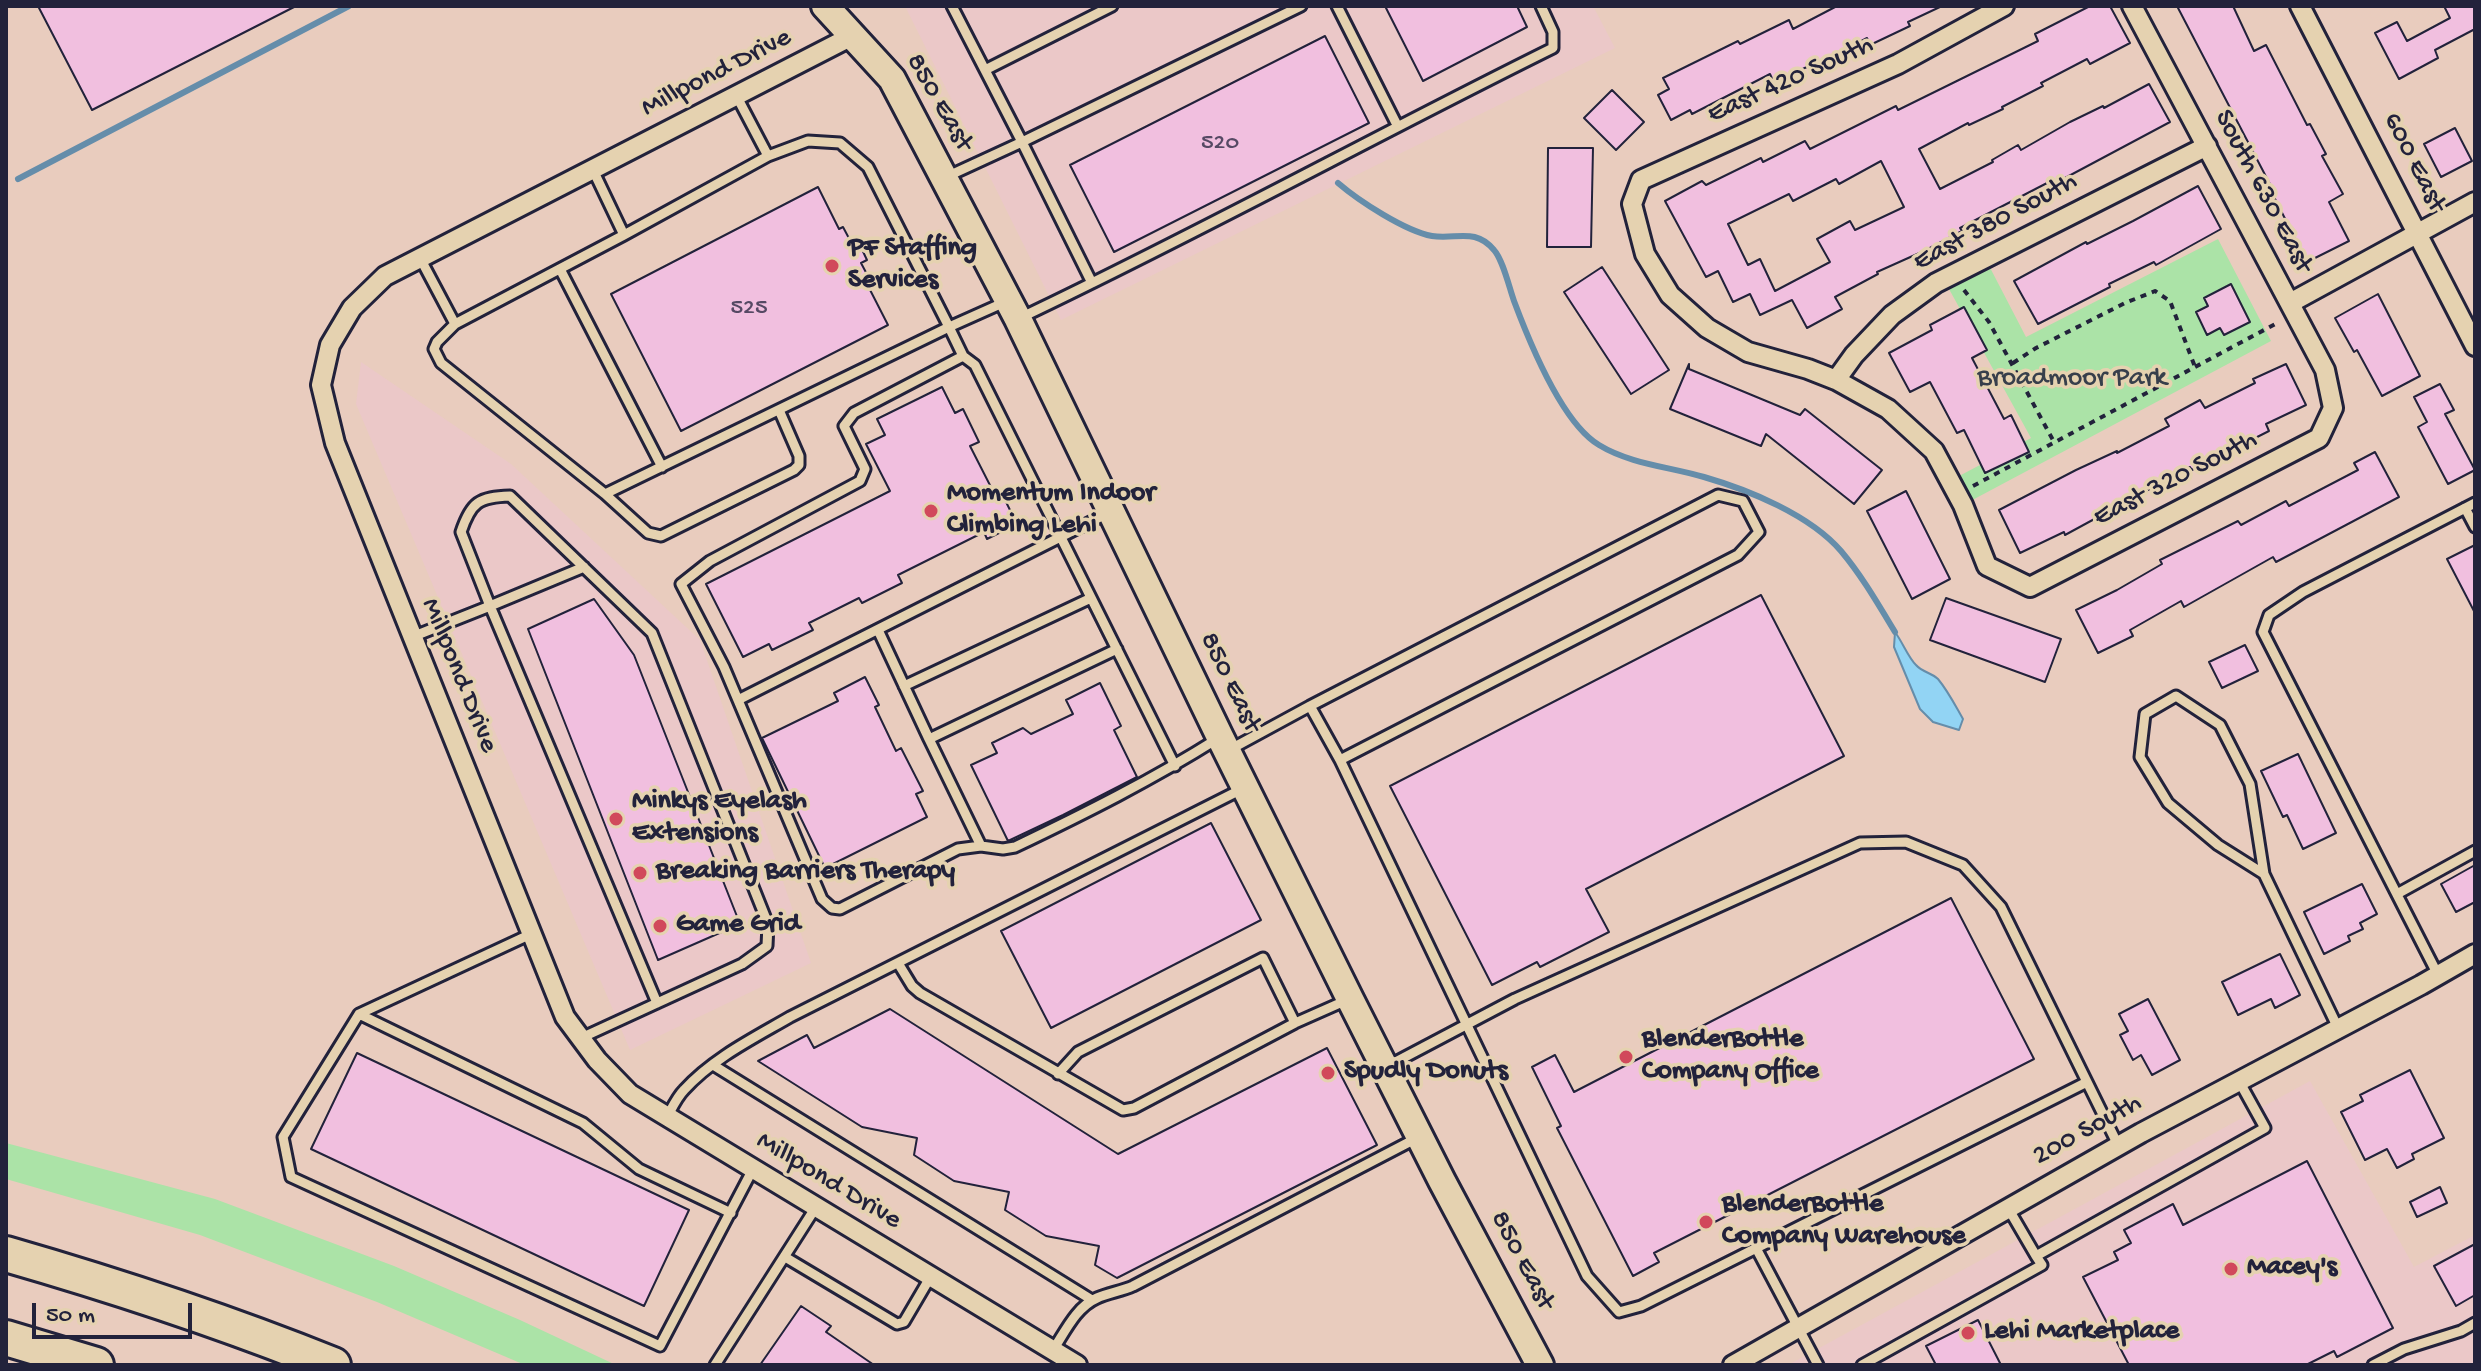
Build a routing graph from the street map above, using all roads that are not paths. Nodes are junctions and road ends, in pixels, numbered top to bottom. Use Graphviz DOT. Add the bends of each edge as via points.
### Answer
graph roads {
  1 [pos="825,6"];
  2 [pos="952,6"];
  3 [pos="1112,6"];
  4 [pos="1301,6"];
  5 [pos="1337,6"];
  6 [pos="1541,6"];
  7 [pos="2004,6"];
  8 [pos="2132,6"];
  9 [pos="2303,7"];
  10 [pos="854,35"];
  11 [pos="985,70"];
  12 [pos="736,95"];
  13 [pos="1397,125"];
  14 [pos="1022,142"];
  15 [pos="2207,146"];
  16 [pos="768,156"];
  17 [pos="592,169"];
  18 [pos="944,178"];
  19 [pos="2475,202"];
  20 [pos="2417,234"];
  21 [pos="624,235"];
  22 [pos="420,258"];
  23 [pos="560,269"];
  24 [pos="1092,283"];
  25 [pos="2293,308"];
  26 [pos="1013,309"];
  27 [pos="455,324"];
  28 [pos="949,327"];
  29 [pos="2475,346"];
  30 [pos="963,356"];
  31 [pos="1836,380"];
  32 [pos="2333,408"];
  33 [pos="779,410"];
  34 [pos="662,467"];
  35 [pos="605,494"];
  36 [pos="2475,503"];
  37 [pos="2465,508"];
  38 [pos="1111,511"];
  39 [pos="2475,527"];
  40 [pos="1061,538"];
  41 [pos="584,567"];
  42 [pos="1091,598"];
  43 [pos="490,606"];
  44 [pos="878,630"];
  45 [pos="412,637"];
  46 [pos="1117,649"];
  47 [pos="904,686"];
  48 [pos="738,700"];
  49 [pos="1310,706"];
  50 [pos="929,739"];
  51 [pos="1223,744"];
  52 [pos="1340,760"];
  53 [pos="1175,766"];
  54 [pos="1245,788"];
  55 [pos="981,846"];
  56 [pos="2475,851"];
  57 [pos="2264,874"];
  58 [pos="2397,894"];
  59 [pos="531,934"];
  60 [pos="2475,954"];
  61 [pos="898,963"];
  62 [pos="2438,975"];
  63 [pos="1350,999"];
  64 [pos="657,1003"];
  65 [pos="359,1014"];
  66 [pos="1295,1023"];
  67 [pos="1467,1023"];
  68 [pos="2338,1028"];
  69 [pos="581,1038"];
  70 [pos="713,1065"];
  71 [pos="1385,1067"];
  72 [pos="1058,1074"];
  73 [pos="2239,1081"];
  74 [pos="2087,1082"];
  75 [pos="667,1117"];
  76 [pos="1420,1137"];
  77 [pos="2118,1145"];
  78 [pos="753,1169"];
  79 [pos="816,1207"];
  80 [pos="2008,1208"];
  81 [pos="731,1213"];
  82 [pos="1756,1248"];
  83 [pos="6,1254"];
  84 [pos="2036,1256"];
  85 [pos="785,1257"];
  86 [pos="931,1276"];
  87 [pos="1092,1300"];
  88 [pos="2475,1323"];
  89 [pos="1798,1326"];
  90 [pos="6,1338"];
  91 [pos="1053,1350"];
  92 [pos="96,1365"];
  93 [pos="333,1365"];
  94 [pos="715,1365"];
  95 [pos="1077,1365"];
  96 [pos="1540,1365"];
  97 [pos="1733,1365"];
  98 [pos="1818,1365"];
  99 [pos="1862,1365"];
  100 [pos="2373,1365"];
  1 -- 10 [label="main road, 850 East"];
  2 -- 11 [label="lane"];
  3 -- 11 [label="lane"];
  4 -- 14 [label="lane"];
  5 -- 13 [label="lane"];
  6 -- 13 [label="lane" via="1553,32 1553,48"];
  7 -- 31 [label="street, East 420 South" via="1898,64 1641,180 1632,204 1645,254 1670,295 1707,328 1748,352"];
  8 -- 15 [label="street, South 630 East"];
  9 -- 20 [label="street, 600 East"];
  10 -- 12 [label="street, Millpond Drive"];
  10 -- 18 [label="main road, 850 East" via="892,79"];
  11 -- 14 [label="lane"];
  12 -- 16 [label="lane"];
  12 -- 17 [label="street, Millpond Drive"];
  13 -- 24 [label="lane"];
  14 -- 18 [label="lane"];
  14 -- 24 [label="lane"];
  15 -- 25 [label="street, South 630 East"];
  15 -- 31 [label="street, East 380 South" via="1936,283 1892,315"];
  16 -- 21 [label="lane"];
  16 -- 28 [label="lane" via="808,141 840,143 868,167"];
  17 -- 21 [label="lane"];
  17 -- 22 [label="street, Millpond Drive"];
  18 -- 26 [label="main road, 850 East"];
  19 -- 20 [label="street"];
  20 -- 25 [label="street"];
  20 -- 29 [label="street, 600 East"];
  21 -- 23 [label="lane"];
  22 -- 27 [label="lane"];
  22 -- 45 [label="street, Millpond Drive" via="385,276 352,308 330,345 321,385 335,443"];
  23 -- 27 [label="lane"];
  23 -- 34 [label="lane"];
  24 -- 26 [label="lane"];
  25 -- 32 [label="street, South 630 East" via="2325,370"];
  26 -- 28 [label="lane"];
  26 -- 38 [label="main road, 850 East"];
  27 -- 35 [label="lane" via="434,349 441,363"];
  28 -- 30 [label="lane"];
  28 -- 33 [label="lane"];
  30 -- 40 [label="lane" via="975,365"];
  30 -- 48 [label="lane" via="854,413 844,426 865,469 860,481 710,561 681,584"];
  31 -- 32 [label="street, East 320 South" via="1888,409 1934,451 1987,566 2030,587 2319,438"];
  33 -- 34 [label="lane"];
  33 -- 35 [label="lane" via="799,465 661,536 648,533"];
  34 -- 35 [label="lane"];
  36 -- 37 [label="lane"];
  37 -- 39 [label="lane"];
  37 -- 58 [label="lane" via="2303,592 2269,615 2263,632"];
  38 -- 40 [label="lane"];
  38 -- 51 [label="main road, 850 East"];
  40 -- 42 [label="lane"];
  40 -- 44 [label="lane"];
  41 -- 43 [label="lane"];
  41 -- 43 [label="lane" via="510,496 487,497 467,512 461,532"];
  41 -- 64 [label="lane" via="652,633 768,924 767,946 742,964"];
  42 -- 46 [label="lane"];
  42 -- 47 [label="lane"];
  43 -- 45 [label="lane"];
  43 -- 64 [label="lane"];
  44 -- 47 [label="lane"];
  44 -- 48 [label="lane"];
  45 -- 59 [label="street, Millpond Drive"];
  46 -- 50 [label="lane"];
  46 -- 53 [label="lane"];
  47 -- 50 [label="lane"];
  48 -- 55 [label="lane" via="822,899 832,908 840,909 958,849"];
  49 -- 51 [label="lane"];
  49 -- 52 [label="lane"];
  49 -- 52 [label="lane" via="1718,495 1743,501 1759,532 1738,555"];
  50 -- 55 [label="lane"];
  51 -- 53 [label="lane"];
  51 -- 54 [label="main road, 850 East"];
  52 -- 67 [label="lane"];
  53 -- 55 [label="lane" via="1015,847"];
  54 -- 61 [label="lane"];
  54 -- 63 [label="main road, 850 East"];
  56 -- 58 [label="lane"];
  57 -- 57 [label="lane" via="2218,845 2168,803 2140,757 2145,714 2176,696 2220,725 2250,784"];
  57 -- 68 [label="lane"];
  58 -- 62 [label="lane"];
  59 -- 65 [label="lane"];
  59 -- 69 [label="street, Millpond Drive" via="565,1017"];
  60 -- 62 [label="street, 200 South"];
  61 -- 70 [label="lane" via="790,1017"];
  61 -- 72 [label="lane" via="920,993"];
  62 -- 68 [label="street, 200 South"];
  63 -- 66 [label="lane"];
  63 -- 71 [label="main road, 850 East"];
  64 -- 69 [label="lane"];
  65 -- 81 [label="lane" via="583,1123 639,1169"];
  65 -- 81 [label="lane" via="283,1137 291,1177 660,1346"];
  66 -- 72 [label="lane" via="1123,1110"];
  66 -- 72 [label="lane" via="1263,958 1078,1052"];
  67 -- 71 [label="lane"];
  67 -- 74 [label="lane" via="1860,843 1906,842 1963,865 2001,907"];
  67 -- 82 [label="lane" via="1587,1276 1619,1312"];
  68 -- 73 [label="street, 200 South"];
  69 -- 75 [label="street, Millpond Drive" via="630,1094"];
  70 -- 75 [label="lane" via="683,1091"];
  70 -- 87 [label="lane"];
  71 -- 76 [label="main road, 850 East"];
  73 -- 77 [label="street, 200 South"];
  73 -- 84 [label="lane" via="2265,1128"];
  74 -- 77 [label="lane"];
  74 -- 82 [label="lane"];
  75 -- 78 [label="street, Millpond Drive"];
  76 -- 87 [label="lane" via="1133,1286"];
  76 -- 96 [label="main road, 850 East"];
  77 -- 80 [label="street, 200 South"];
  78 -- 79 [label="street, Millpond Drive"];
  78 -- 81 [label="lane"];
  79 -- 85 [label="lane"];
  79 -- 86 [label="street, Millpond Drive"];
  80 -- 84 [label="lane"];
  80 -- 89 [label="street, 200 South"];
  82 -- 89 [label="lane"];
  83 -- 93 [label="highway" via="176,1307"];
  84 -- 99 [label="lane" via="2042,1265"];
  85 -- 86 [label="lane" via="897,1324 904,1322"];
  85 -- 94 [label="lane"];
  86 -- 91 [label="street, Millpond Drive"];
  87 -- 91 [label="lane"];
  88 -- 100 [label="lane"];
  89 -- 97 [label="street, 200 South"];
  89 -- 98 [label="lane"];
  90 -- 92 [label="highway"];
  91 -- 95 [label="street, Millpond Drive"];
}
